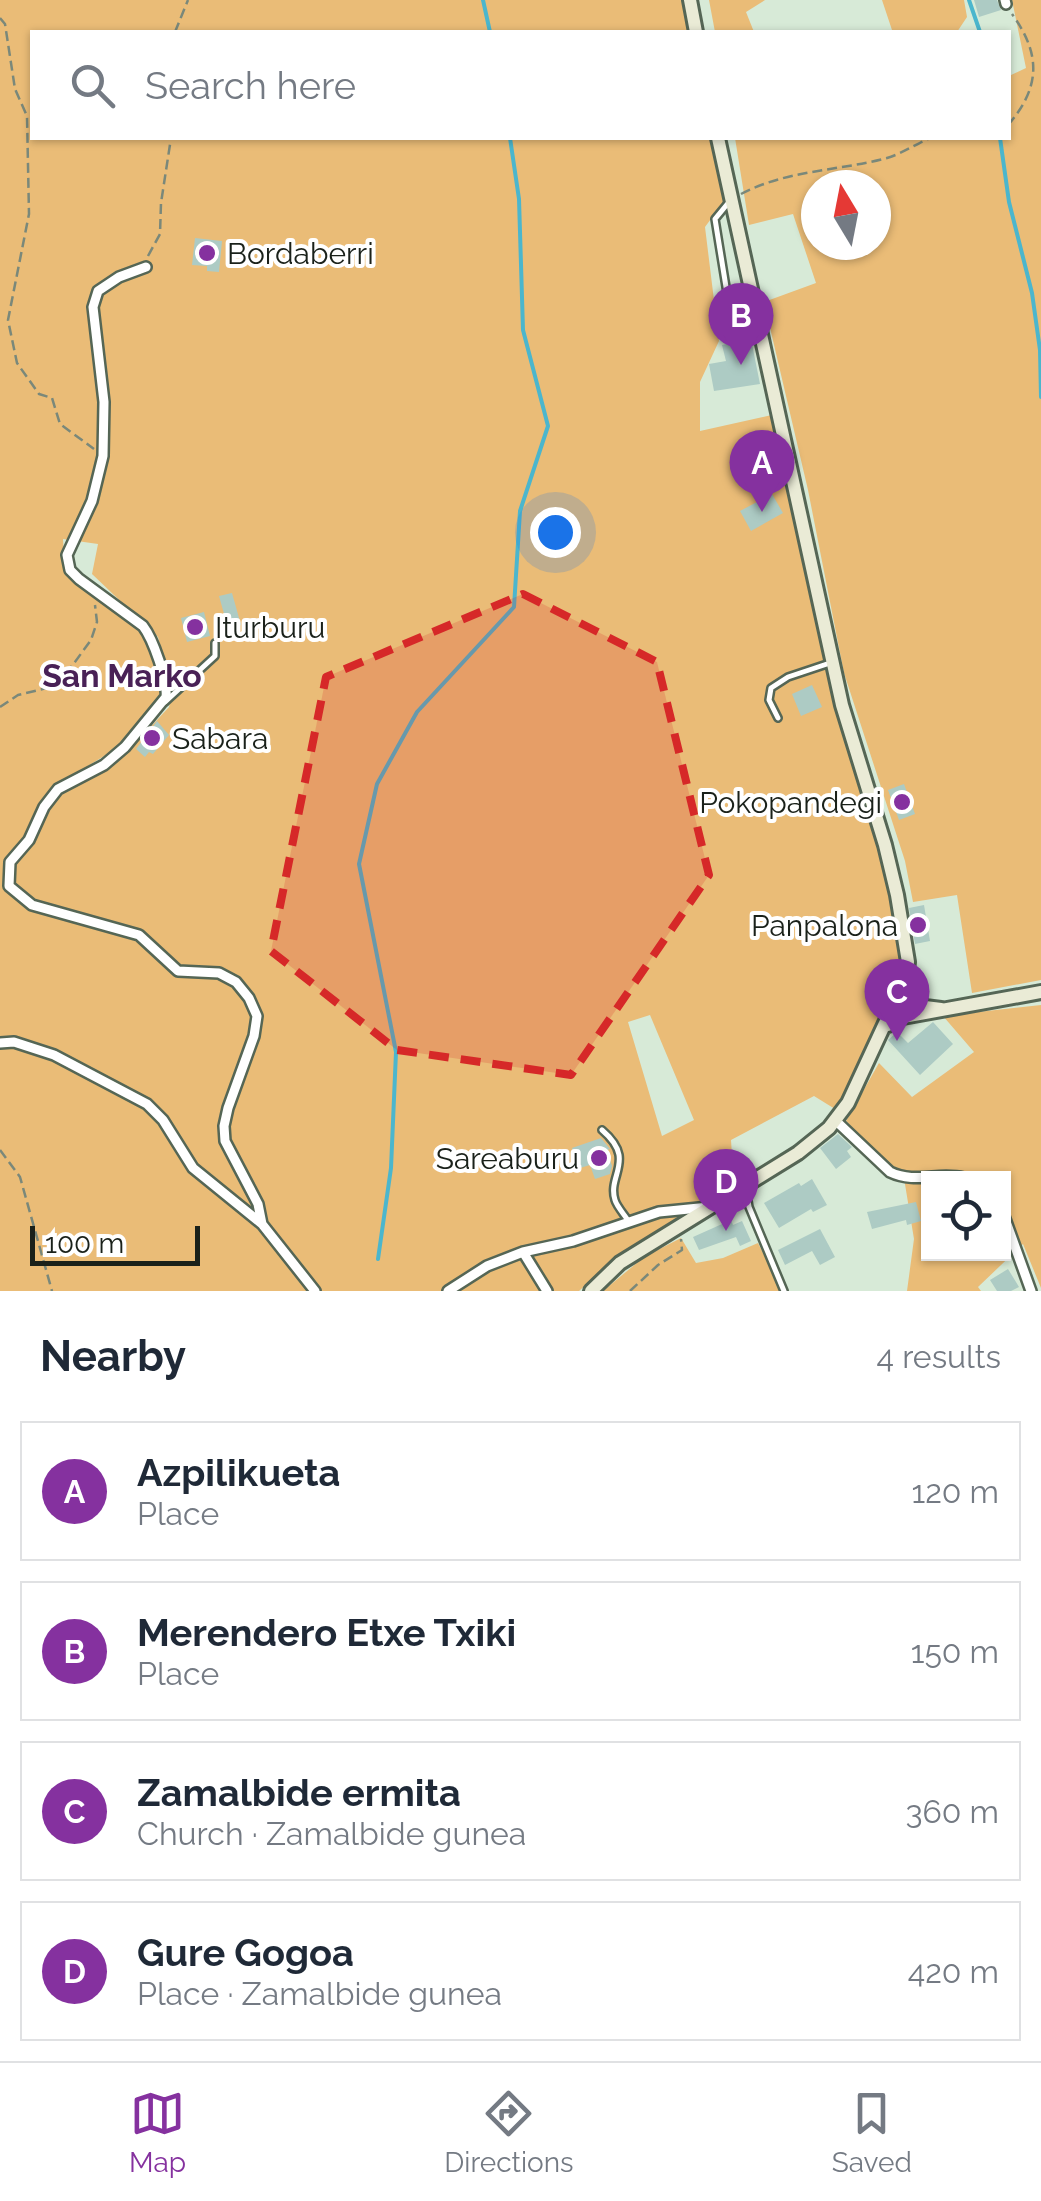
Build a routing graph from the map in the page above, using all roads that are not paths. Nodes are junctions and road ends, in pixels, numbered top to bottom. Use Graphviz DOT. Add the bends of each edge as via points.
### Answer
graph roads {
  1 [pos="690,0"];
  2 [pos="696,30"];
  3 [pos="718,140"];
  4 [pos="731,200"];
  5 [pos="145,267"];
  6 [pos="733,330"];
  7 [pos="215,642"];
  8 [pos="832,662"];
  9 [pos="163,704"];
  10 [pos="778,718"];
  11 [pos="906,978"];
  12 [pos="1041,992"];
  13 [pos="924,1007"];
  14 [pos="941,1010"];
  15 [pos="892,1013"];
  16 [pos="885,1028"];
  17 [pos="0,1044"];
  18 [pos="835,1120"];
  19 [pos="602,1130"];
  20 [pos="921,1180"];
  21 [pos="745,1186"];
  22 [pos="714,1206"];
  23 [pos="628,1222"];
  24 [pos="262,1224"];
  25 [pos="1011,1235"];
  26 [pos="523,1252"];
  27 [pos="315,1291"];
  28 [pos="448,1291"];
  29 [pos="547,1291"];
  30 [pos="591,1291"];
  31 [pos="784,1291"];
  32 [pos="1031,1291"];
  1 -- 2 [label="street"];
  3 -- 4 [label="street"];
  4 -- 6 [label="lane" via="715,219"];
  4 -- 8 [label="street"];
  5 -- 9 [label="street" via="98,291 103,456 92,501 67,555 70,570 150,634 167,687"];
  7 -- 9 [label="lane" via="214,656"];
  8 -- 10 [label="lane" via="771,688 768,700"];
  8 -- 11 [label="street" via="885,845 906,944"];
  9 -- 24 [label="street" via="104,765 58,789 10,862 9,886 32,905 140,935 178,971 219,974 248,998 257,1016 254,1036 224,1126"];
  11 -- 13 [label="street"];
  11 -- 15 [label="street"];
  12 -- 14 [label="street"];
  13 -- 14 [label="street"];
  13 -- 15 [label="street"];
  14 -- 16 [label="street"];
  15 -- 16 [label="street"];
  16 -- 18 [label="street"];
  17 -- 24 [label="street" via="54,1055 147,1104 192,1168"];
  18 -- 20 [label="street" via="890,1172"];
  18 -- 21 [label="street"];
  19 -- 23 [label="lane" via="619,1157 615,1200"];
  21 -- 22 [label="street"];
  21 -- 31 [label="lane"];
  22 -- 23 [label="street"];
  22 -- 30 [label="street" via="620,1263"];
  23 -- 26 [label="street"];
  24 -- 27 [label="street"];
  25 -- 32 [label="street"];
  26 -- 28 [label="street"];
  26 -- 29 [label="street"];
}
